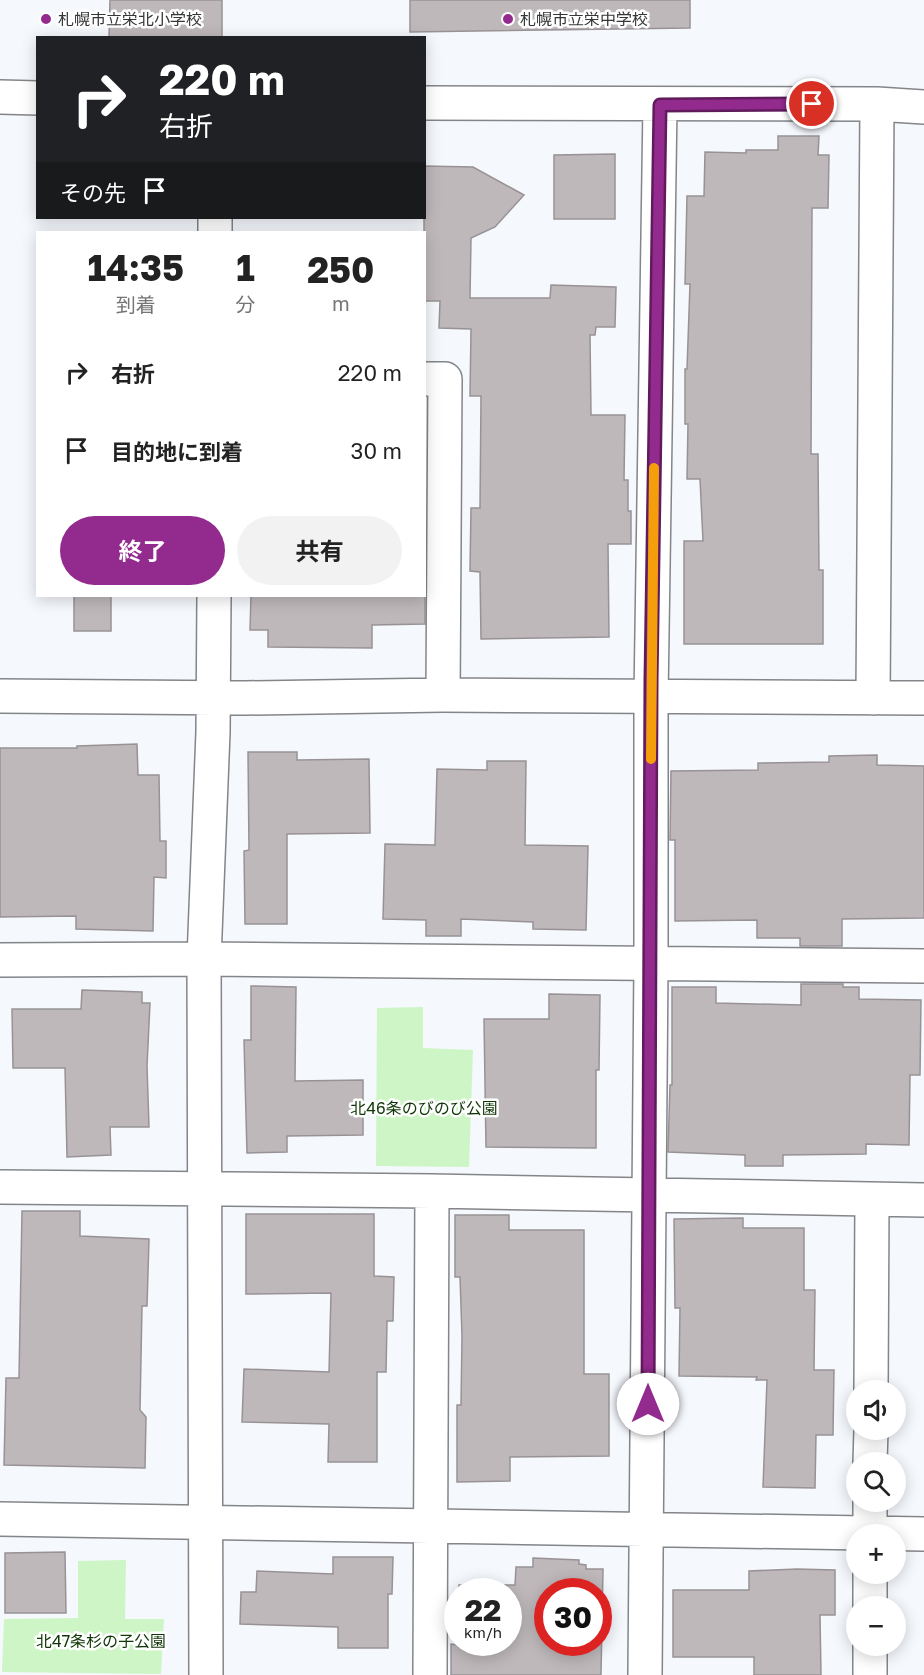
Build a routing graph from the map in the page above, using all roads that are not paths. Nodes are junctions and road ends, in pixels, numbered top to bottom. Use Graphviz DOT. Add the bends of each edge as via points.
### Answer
graph roads {
  1 [pos="0,97"];
  2 [pos="36,98"];
  3 [pos="426,103"];
  4 [pos="877,104"];
  5 [pos="660,105"];
  6 [pos="924,107"];
  7 [pos="426,379"];
  8 [pos="214,597"];
  9 [pos="443,695"];
  10 [pos="0,696"];
  11 [pos="214,698"];
  12 [pos="651,698"];
  13 [pos="873,698"];
  14 [pos="924,698"];
  15 [pos="204,959"];
  16 [pos="0,960"];
  17 [pos="651,963"];
  18 [pos="924,966"];
  19 [pos="0,1187"];
  20 [pos="205,1189"];
  21 [pos="432,1191"];
  22 [pos="649,1196"];
  23 [pos="924,1200"];
  24 [pos="873,1201"];
  25 [pos="871,1380"];
  26 [pos="0,1519"];
  27 [pos="206,1522"];
  28 [pos="870,1523"];
  29 [pos="430,1527"];
  30 [pos="647,1530"];
  31 [pos="924,1534"];
  32 [pos="870,1656"];
  33 [pos="206,1675"];
  34 [pos="430,1675"];
  35 [pos="645,1675"];
  36 [pos="870,1675"];
  1 -- 2 [label="street"];
  3 -- 5 [label="street"];
  4 -- 5 [label="street"];
  4 -- 6 [label="street"];
  4 -- 13 [label="street"];
  5 -- 12 [label="street"];
  7 -- 9 [label="street" via="445,380"];
  8 -- 11 [label="street"];
  9 -- 11 [label="street"];
  9 -- 12 [label="street"];
  10 -- 11 [label="street"];
  11 -- 15 [label="street"];
  12 -- 13 [label="street"];
  12 -- 17 [label="street"];
  13 -- 14 [label="street"];
  15 -- 16 [label="street"];
  15 -- 17 [label="street"];
  15 -- 20 [label="street"];
  17 -- 18 [label="street"];
  17 -- 22 [label="street"];
  19 -- 20 [label="street"];
  20 -- 21 [label="street"];
  20 -- 27 [label="street"];
  21 -- 22 [label="street"];
  21 -- 29 [label="street"];
  22 -- 24 [label="street"];
  22 -- 30 [label="street"];
  23 -- 24 [label="street"];
  24 -- 25 [label="street"];
  26 -- 27 [label="street"];
  27 -- 29 [label="street"];
  27 -- 33 [label="street"];
  28 -- 30 [label="street"];
  28 -- 31 [label="street"];
  29 -- 30 [label="street"];
  29 -- 34 [label="street"];
  30 -- 35 [label="street"];
  32 -- 36 [label="street"];
}
